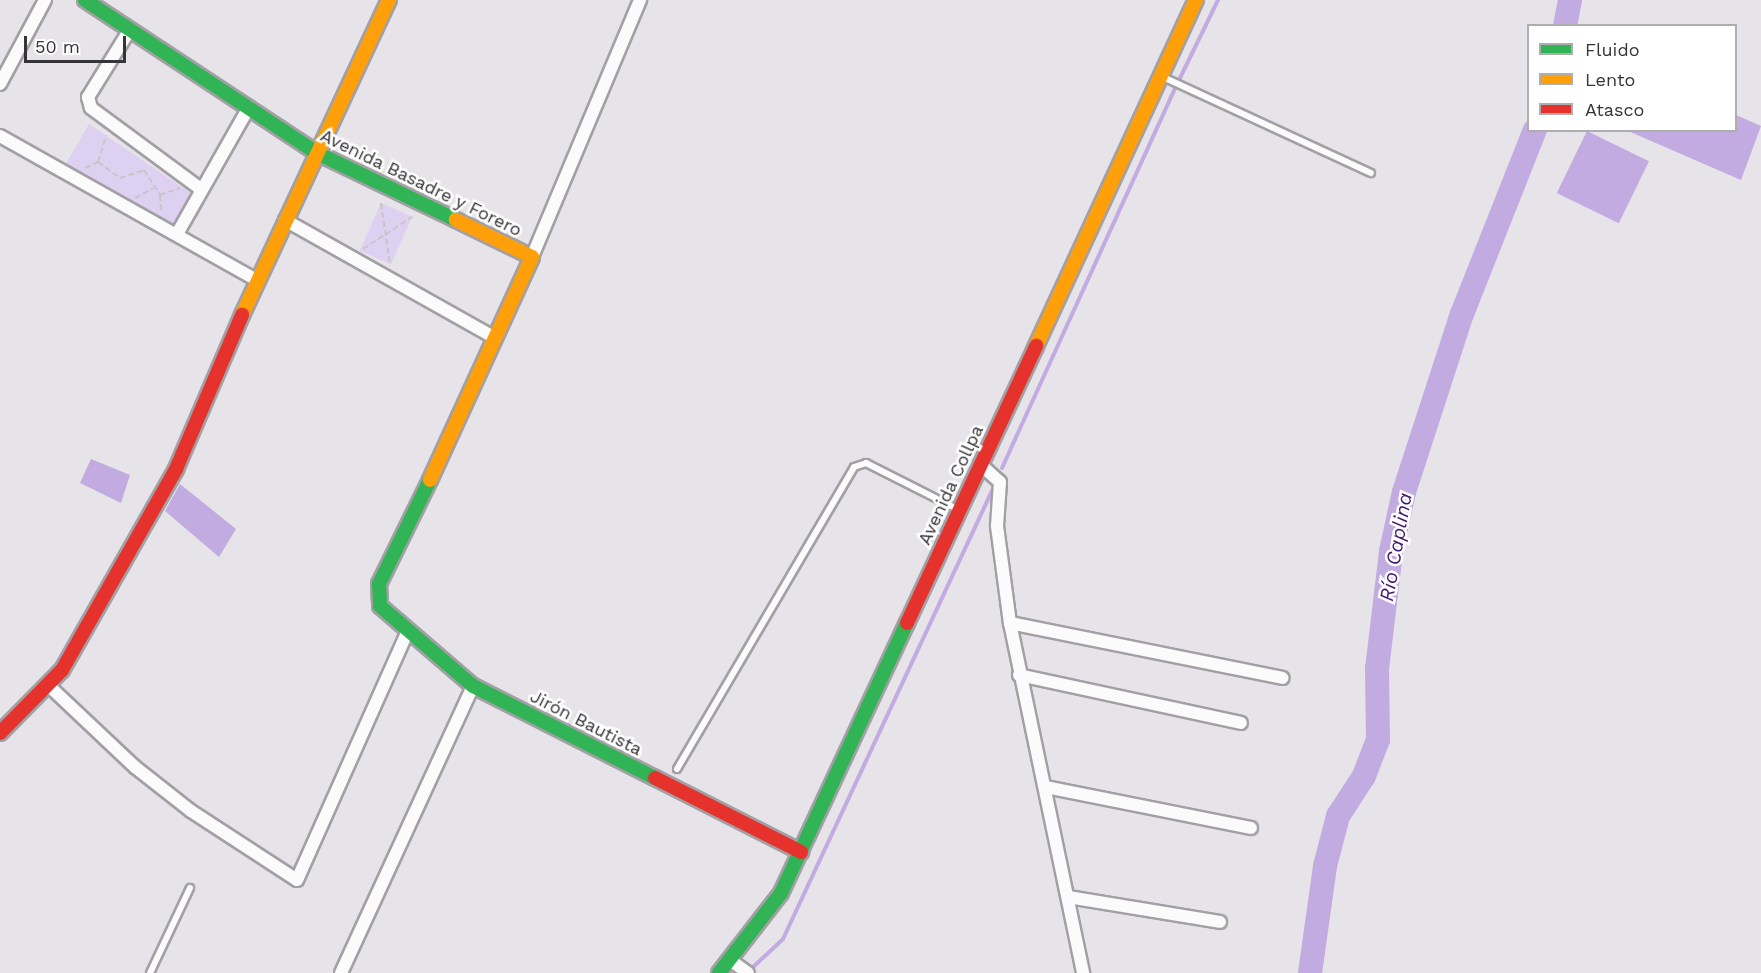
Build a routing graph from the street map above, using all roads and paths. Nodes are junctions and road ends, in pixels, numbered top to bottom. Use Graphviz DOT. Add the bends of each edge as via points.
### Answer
graph roads {
  1 [pos="45,0"];
  2 [pos="85,0"];
  3 [pos="388,0"];
  4 [pos="640,0"];
  5 [pos="1196,0"];
  6 [pos="129,31"];
  7 [pos="1160,76"];
  8 [pos="0,84"];
  9 [pos="249,107"];
  10 [pos="106,135"];
  11 [pos="0,136"];
  12 [pos="317,153"];
  13 [pos="98,162"];
  14 [pos="145,162"];
  15 [pos="82,169"];
  16 [pos="144,170"];
  17 [pos="1371,172"];
  18 [pos="155,187"];
  19 [pos="181,187"];
  20 [pos="201,189"];
  21 [pos="160,195"];
  22 [pos="381,203"];
  23 [pos="129,204"];
  24 [pos="412,217"];
  25 [pos="164,219"];
  26 [pos="285,220"];
  27 [pos="177,234"];
  28 [pos="386,234"];
  29 [pos="360,250"];
  30 [pos="532,257"];
  31 [pos="391,268"];
  32 [pos="257,280"];
  33 [pos="495,338"];
  34 [pos="981,465"];
  35 [pos="959,511"];
  36 [pos="1010,622"];
  37 [pos="407,633"];
  38 [pos="1019,675"];
  39 [pos="1282,678"];
  40 [pos="48,685"];
  41 [pos="474,686"];
  42 [pos="1241,723"];
  43 [pos="0,733"];
  44 [pos="677,769"];
  45 [pos="1046,787"];
  46 [pos="1251,828"];
  47 [pos="801,852"];
  48 [pos="190,888"];
  49 [pos="1068,897"];
  50 [pos="1220,922"];
  51 [pos="730,960"];
  52 [pos="150,973"];
  53 [pos="341,973"];
  54 [pos="719,973"];
  55 [pos="748,973"];
  56 [pos="1083,973"];
  1 -- 8 [label="street"];
  2 -- 6 [label="street, Avenida Basadre y Forero"];
  3 -- 12 [label="street"];
  4 -- 30 [label="street"];
  5 -- 7 [label="street, Avenida Collpa"];
  6 -- 9 [label="street, Avenida Basadre y Forero"];
  6 -- 20 [label="street" via="88,97 92,108"];
  7 -- 17 [label="lane"];
  7 -- 34 [label="street, Avenida Collpa"];
  9 -- 12 [label="street, Avenida Basadre y Forero"];
  9 -- 20 [label="street"];
  10 -- 13 [label="path"];
  11 -- 27 [label="street"];
  12 -- 26 [label="street"];
  12 -- 30 [label="street, Avenida Basadre y Forero"];
  13 -- 15 [label="path"];
  13 -- 16 [label="path" via="120,178"];
  14 -- 16 [label="path"];
  16 -- 18 [label="path"];
  18 -- 21 [label="path"];
  18 -- 23 [label="path"];
  19 -- 21 [label="path"];
  20 -- 27 [label="street"];
  21 -- 25 [label="path"];
  22 -- 28 [label="path"];
  24 -- 28 [label="path"];
  26 -- 32 [label="street"];
  26 -- 33 [label="street"];
  27 -- 32 [label="street"];
  28 -- 29 [label="path"];
  28 -- 31 [label="path"];
  30 -- 33 [label="street"];
  32 -- 40 [label="street" via="176,469 62,670"];
  33 -- 37 [label="street, Jirón Bautista" via="379,584 380,606"];
  34 -- 35 [label="street, Avenida Collpa"];
  34 -- 36 [label="street" via="1000,482 998,526"];
  35 -- 44 [label="lane" via="866,463 854,467"];
  35 -- 47 [label="street, Avenida Collpa"];
  36 -- 38 [label="street"];
  36 -- 39 [label="street"];
  37 -- 40 [label="street" via="297,880 183,805"];
  37 -- 41 [label="street, Jirón Bautista"];
  38 -- 42 [label="street"];
  38 -- 45 [label="street"];
  40 -- 43 [label="street"];
  41 -- 47 [label="street, Jirón Bautista"];
  41 -- 53 [label="street"];
  45 -- 46 [label="street"];
  45 -- 49 [label="street"];
  47 -- 51 [label="street, Avenida Collpa" via="781,893"];
  48 -- 52 [label="lane"];
  49 -- 50 [label="street"];
  49 -- 56 [label="street"];
  51 -- 54 [label="street, Avenida Collpa"];
  51 -- 55 [label="street"];
}
